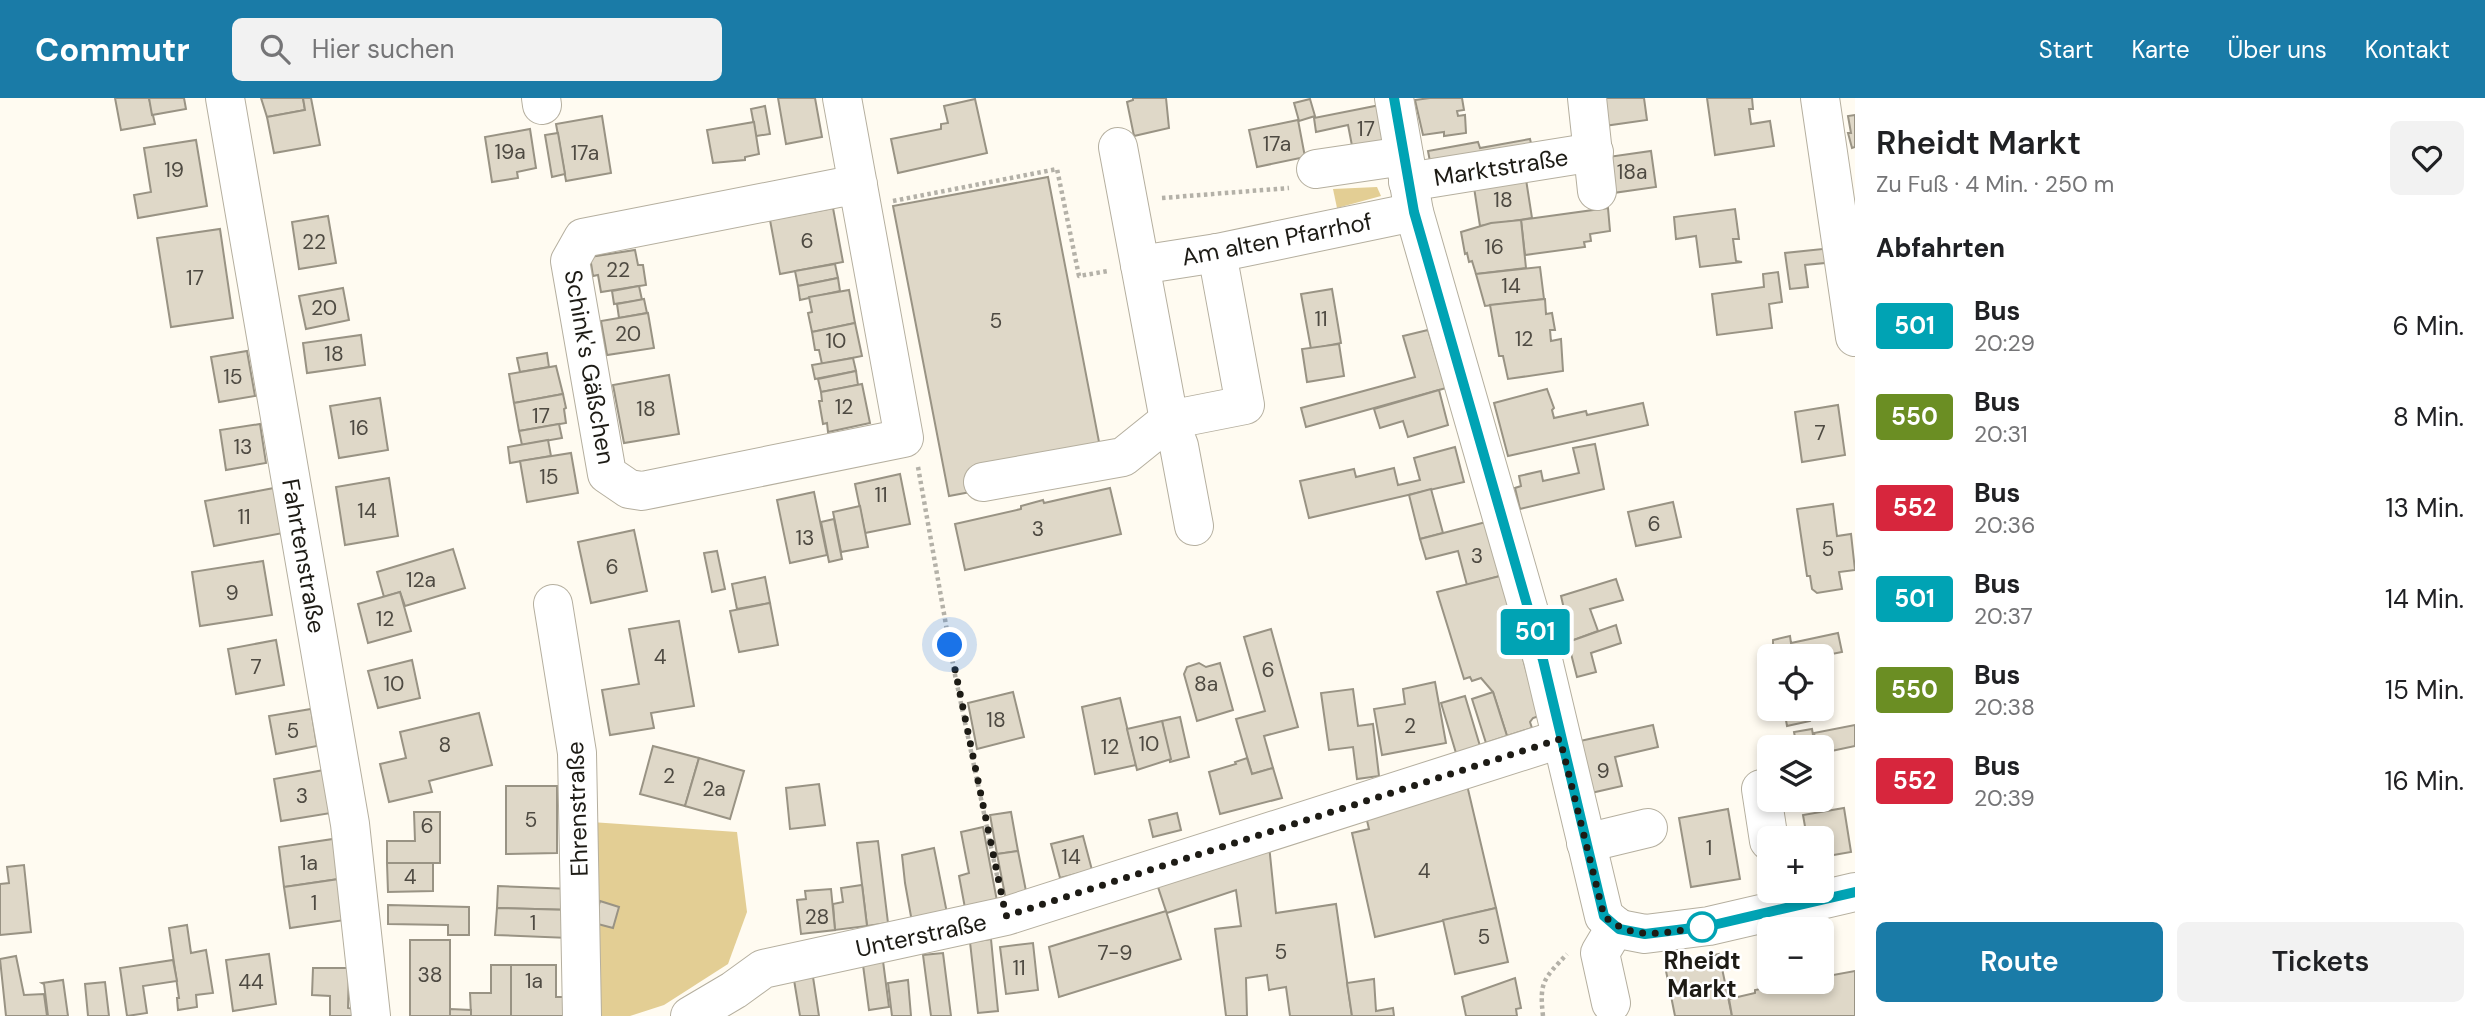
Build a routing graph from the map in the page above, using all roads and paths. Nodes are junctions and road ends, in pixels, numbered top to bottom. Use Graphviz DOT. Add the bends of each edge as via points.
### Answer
graph roads {
  1 [pos="225,98"];
  2 [pos="842,98"];
  3 [pos="1394,98"];
  4 [pos="1587,98"];
  5 [pos="1820,98"];
  6 [pos="1118,147"];
  7 [pos="1594,152"];
  8 [pos="1305,178"];
  9 [pos="1409,183"];
  10 [pos="1597,191"];
  11 [pos="860,196"];
  12 [pos="1129,205"];
  13 [pos="1217,253"];
  14 [pos="1140,265"];
  15 [pos="1855,337"];
  16 [pos="1169,420"];
  17 [pos="905,438"];
  18 [pos="983,482"];
  19 [pos="1194,526"];
  20 [pos="553,604"];
  21 [pos="1560,739"];
  22 [pos="1647,828"];
  23 [pos="1586,843"];
  24 [pos="1855,892"];
  25 [pos="1787,909"];
  26 [pos="1006,916"];
  27 [pos="1618,927"];
  28 [pos="1611,1003"];
  29 [pos="696,1014"];
  30 [pos="371,1016"];
  31 [pos="582,1016"];
  1 -- 30 [label="street, Fahrtenstraße" via="350,824"];
  2 -- 11 [label="street"];
  3 -- 9 [label="street, Marktstraße"];
  4 -- 7 [label="street, Marktstraße"];
  5 -- 15 [label="street"];
  6 -- 12 [label="street"];
  7 -- 9 [label="street, Marktstraße"];
  7 -- 10 [label="street, Marktstraße"];
  8 -- 9 [label="street"];
  8 -- 12 [label="path"];
  9 -- 13 [label="street, Am alten Pfarrhof"];
  9 -- 21 [label="street, Marktstraße" via="1543,660"];
  11 -- 14 [label="path" via="1057,169 1079,276"];
  11 -- 17 [label="street"];
  11 -- 17 [label="street, Schink's Gäßchen" via="583,238 570,261 607,474 629,489 642,491"];
  12 -- 14 [label="street"];
  13 -- 14 [label="street, Am alten Pfarrhof"];
  13 -- 16 [label="street" via="1245,405"];
  14 -- 16 [label="street"];
  16 -- 18 [label="street" via="1123,457"];
  16 -- 19 [label="street" via="1179,446"];
  17 -- 26 [label="path" via="914,446 954,670"];
  20 -- 31 [label="street, Ehrenstraße" via="578,752"];
  21 -- 23 [label="street, Marktstraße"];
  21 -- 26 [label="street, Unterstraße"];
  22 -- 23 [label="street"];
  23 -- 27 [label="street, Marktstraße" via="1604,916"];
  24 -- 25 [label="street"];
  25 -- 27 [label="street" via="1645,934"];
  26 -- 29 [label="street, Unterstraße" via="763,969"];
  27 -- 28 [label="street" via="1600,953"];
}
